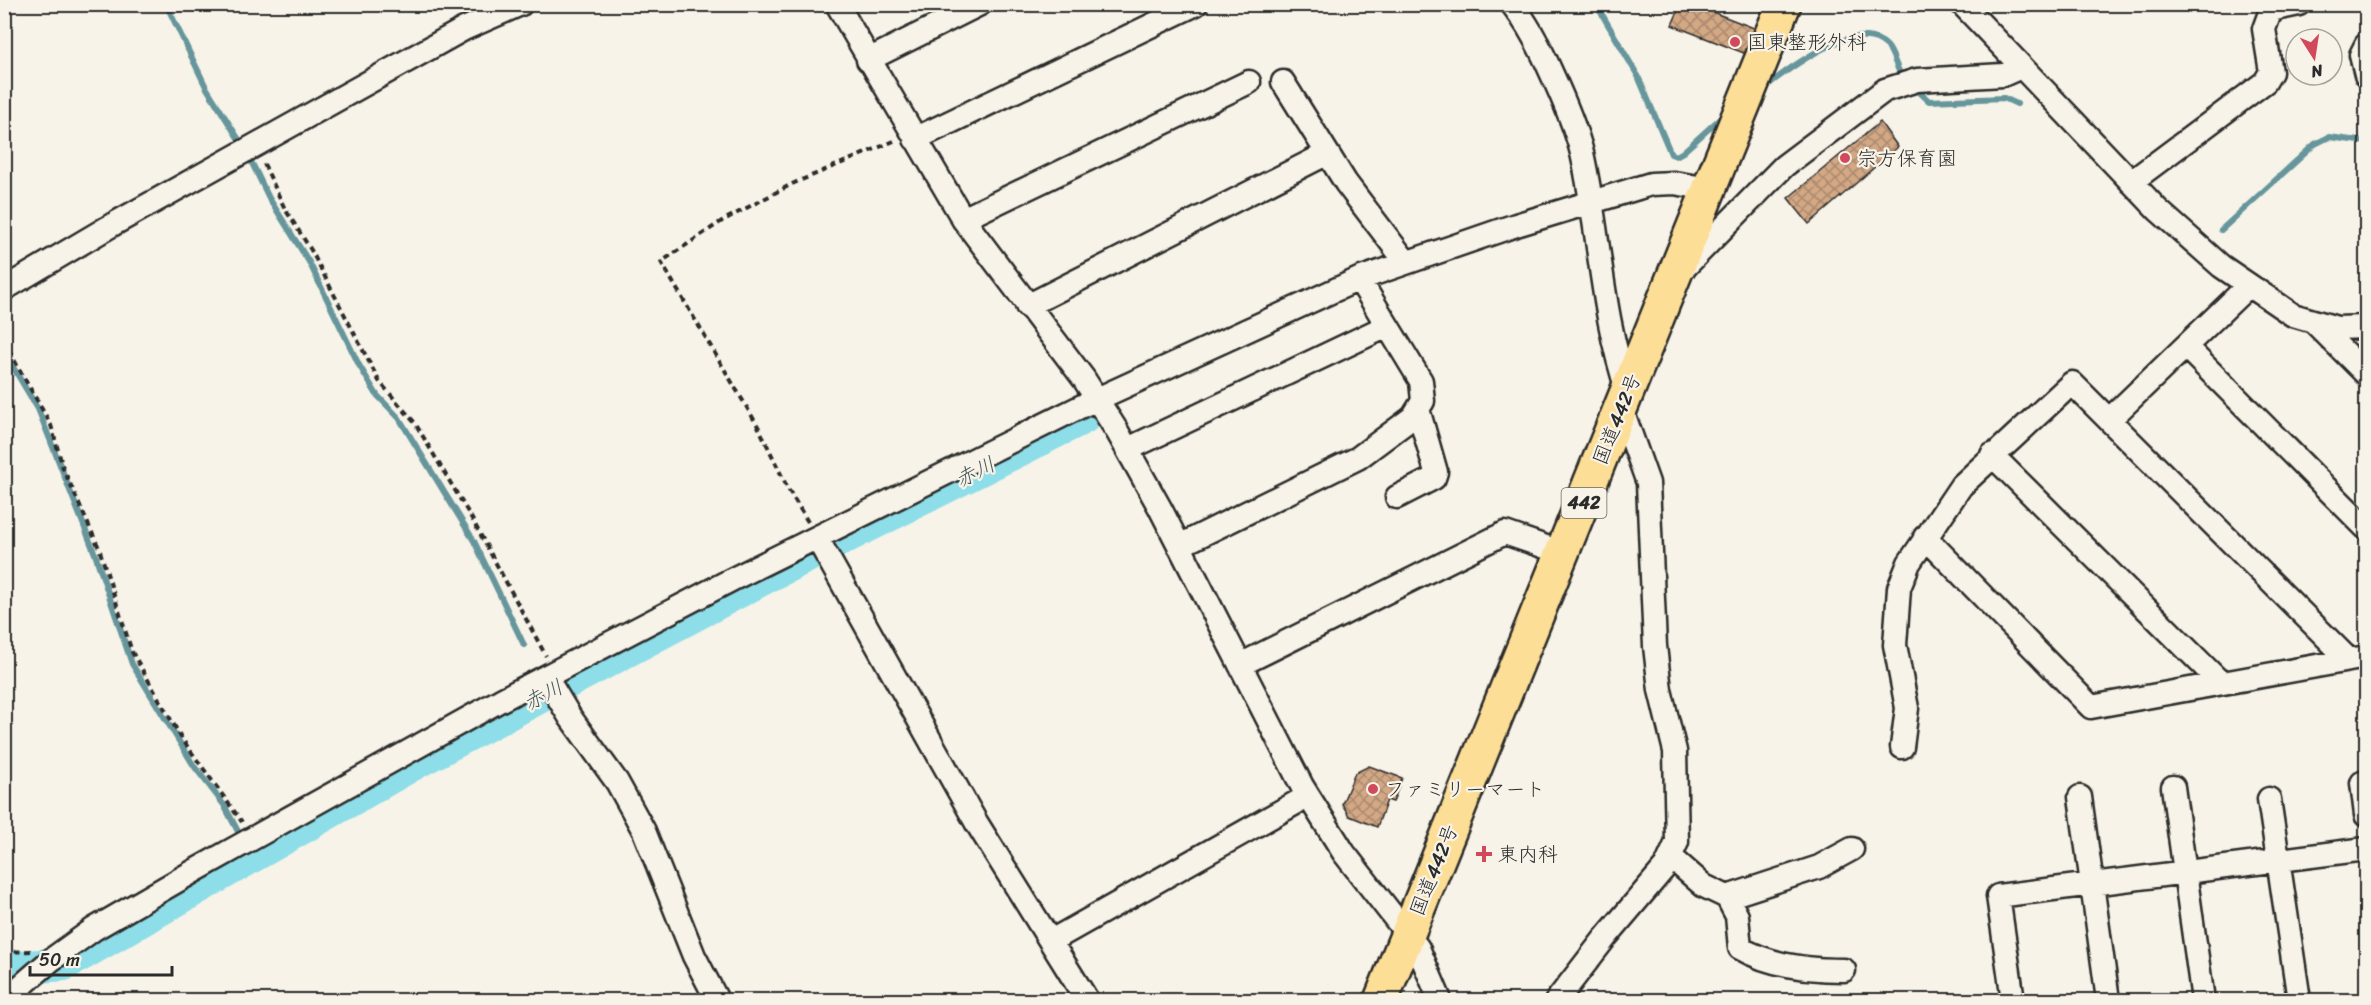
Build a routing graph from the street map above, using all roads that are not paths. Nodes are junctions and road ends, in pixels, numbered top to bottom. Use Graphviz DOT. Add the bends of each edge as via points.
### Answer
graph roads {
  1 [pos="521,4"];
  2 [pos="837,4"];
  3 [pos="980,4"];
  4 [pos="1196,4"];
  5 [pos="1512,4"];
  6 [pos="1784,4"];
  7 [pos="1962,4"];
  8 [pos="2299,4"];
  9 [pos="2367,45"];
  10 [pos="868,60"];
  11 [pos="2021,67"];
  12 [pos="2367,75"];
  13 [pos="1249,82"];
  14 [pos="1283,82"];
  15 [pos="913,135"];
  16 [pos="1326,154"];
  17 [pos="2131,182"];
  18 [pos="1710,189"];
  19 [pos="1590,202"];
  20 [pos="963,219"];
  21 [pos="1406,262"];
  22 [pos="1359,279"];
  23 [pos="1674,279"];
  24 [pos="2248,286"];
  25 [pos="4,289"];
  26 [pos="1027,306"];
  27 [pos="2315,324"];
  28 [pos="1387,326"];
  29 [pos="2367,327"];
  30 [pos="2186,347"];
  31 [pos="2366,373"];
  32 [pos="1097,399"];
  33 [pos="1625,401"];
  34 [pos="1418,409"];
  35 [pos="2110,419"];
  36 [pos="1128,449"];
  37 [pos="1992,456"];
  38 [pos="1397,497"];
  39 [pos="2367,528"];
  40 [pos="1925,537"];
  41 [pos="817,538"];
  42 [pos="1179,546"];
  43 [pos="1563,554"];
  44 [pos="2358,659"];
  45 [pos="1240,665"];
  46 [pos="550,674"];
  47 [pos="2220,682"];
  48 [pos="1902,747"];
  49 [pos="2362,783"];
  50 [pos="2173,787"];
  51 [pos="1308,796"];
  52 [pos="2080,797"];
  53 [pos="2269,799"];
  54 [pos="2367,815"];
  55 [pos="1852,849"];
  56 [pos="2367,849"];
  57 [pos="1671,857"];
  58 [pos="2278,861"];
  59 [pos="2185,872"];
  60 [pos="2092,884"];
  61 [pos="1727,897"];
  62 [pos="1408,934"];
  63 [pos="1051,941"];
  64 [pos="1844,970"];
  65 [pos="5,1000"];
  66 [pos="717,1000"];
  67 [pos="1087,1000"];
  68 [pos="1381,1000"];
  69 [pos="1440,1000"];
  70 [pos="1557,1000"];
  71 [pos="2013,1000"];
  72 [pos="2108,1000"];
  73 [pos="2203,1000"];
  74 [pos="2299,1000"];
  1 -- 25 [label="street" via="464,28"];
  2 -- 10 [label="street"];
  3 -- 10 [label="street"];
  4 -- 15 [label="street"];
  5 -- 19 [label="street" via="1534,36 1571,117 1582,150"];
  6 -- 18 [label="highway, 国道442号 / 442"];
  7 -- 11 [label="street"];
  8 -- 17 [label="street" via="2271,10 2264,26 2271,72 2265,82"];
  9 -- 12 [label="street" via="2361,55"];
  10 -- 15 [label="street"];
  11 -- 17 [label="street"];
  11 -- 23 [label="street" via="2002,75 1917,80 1886,90 1784,166"];
  13 -- 20 [label="street"];
  14 -- 16 [label="street"];
  15 -- 20 [label="street"];
  16 -- 21 [label="street"];
  16 -- 26 [label="street"];
  17 -- 24 [label="street" via="2175,227"];
  18 -- 19 [label="street" via="1662,182"];
  18 -- 23 [label="highway, 国道442号 / 442"];
  19 -- 21 [label="street"];
  19 -- 33 [label="street"];
  20 -- 26 [label="street"];
  21 -- 22 [label="street"];
  22 -- 28 [label="street"];
  22 -- 32 [label="street"];
  23 -- 33 [label="highway, 国道442号 / 442"];
  24 -- 27 [label="street" via="2279,308"];
  24 -- 30 [label="street"];
  26 -- 32 [label="street"];
  27 -- 29 [label="street"];
  27 -- 31 [label="street"];
  28 -- 34 [label="street" via="1420,381 1423,401"];
  28 -- 36 [label="street"];
  30 -- 35 [label="street"];
  30 -- 39 [label="street"];
  32 -- 36 [label="street"];
  32 -- 41 [label="street"];
  33 -- 43 [label="highway, 国道442号 / 442"];
  33 -- 57 [label="street" via="1649,492 1656,654 1676,764 1678,828"];
  34 -- 38 [label="street" via="1436,472 1434,478"];
  34 -- 42 [label="street" via="1413,417 1358,458"];
  35 -- 37 [label="street" via="2072,383"];
  35 -- 44 [label="street"];
  36 -- 42 [label="street"];
  37 -- 40 [label="street" via="1957,491"];
  37 -- 47 [label="street"];
  40 -- 47 [label="street" via="2091,707"];
  40 -- 48 [label="street" via="1899,588 1895,645 1907,708"];
  41 -- 46 [label="street"];
  41 -- 63 [label="street" via="976,822"];
  42 -- 45 [label="street"];
  43 -- 45 [label="street" via="1505,533"];
  43 -- 62 [label="highway, 国道442号 / 442"];
  44 -- 47 [label="street"];
  45 -- 51 [label="street"];
  46 -- 65 [label="street" via="252,837 94,929"];
  46 -- 66 [label="street" via="570,717 617,782 644,831 693,956"];
  49 -- 54 [label="street"];
  50 -- 59 [label="street"];
  51 -- 62 [label="street" via="1344,853"];
  51 -- 63 [label="street"];
  52 -- 60 [label="street"];
  53 -- 58 [label="street"];
  55 -- 61 [label="street" via="1819,867"];
  56 -- 58 [label="street"];
  57 -- 61 [label="street" via="1704,886"];
  57 -- 70 [label="street"];
  58 -- 59 [label="street"];
  58 -- 74 [label="street"];
  59 -- 60 [label="street"];
  59 -- 73 [label="street"];
  60 -- 71 [label="street" via="1998,896"];
  60 -- 72 [label="street"];
  61 -- 64 [label="street" via="1737,916 1740,948 1756,958 1807,970"];
  62 -- 68 [label="highway, 国道442号 / 442"];
  62 -- 69 [label="street"];
  63 -- 67 [label="street"];
}
